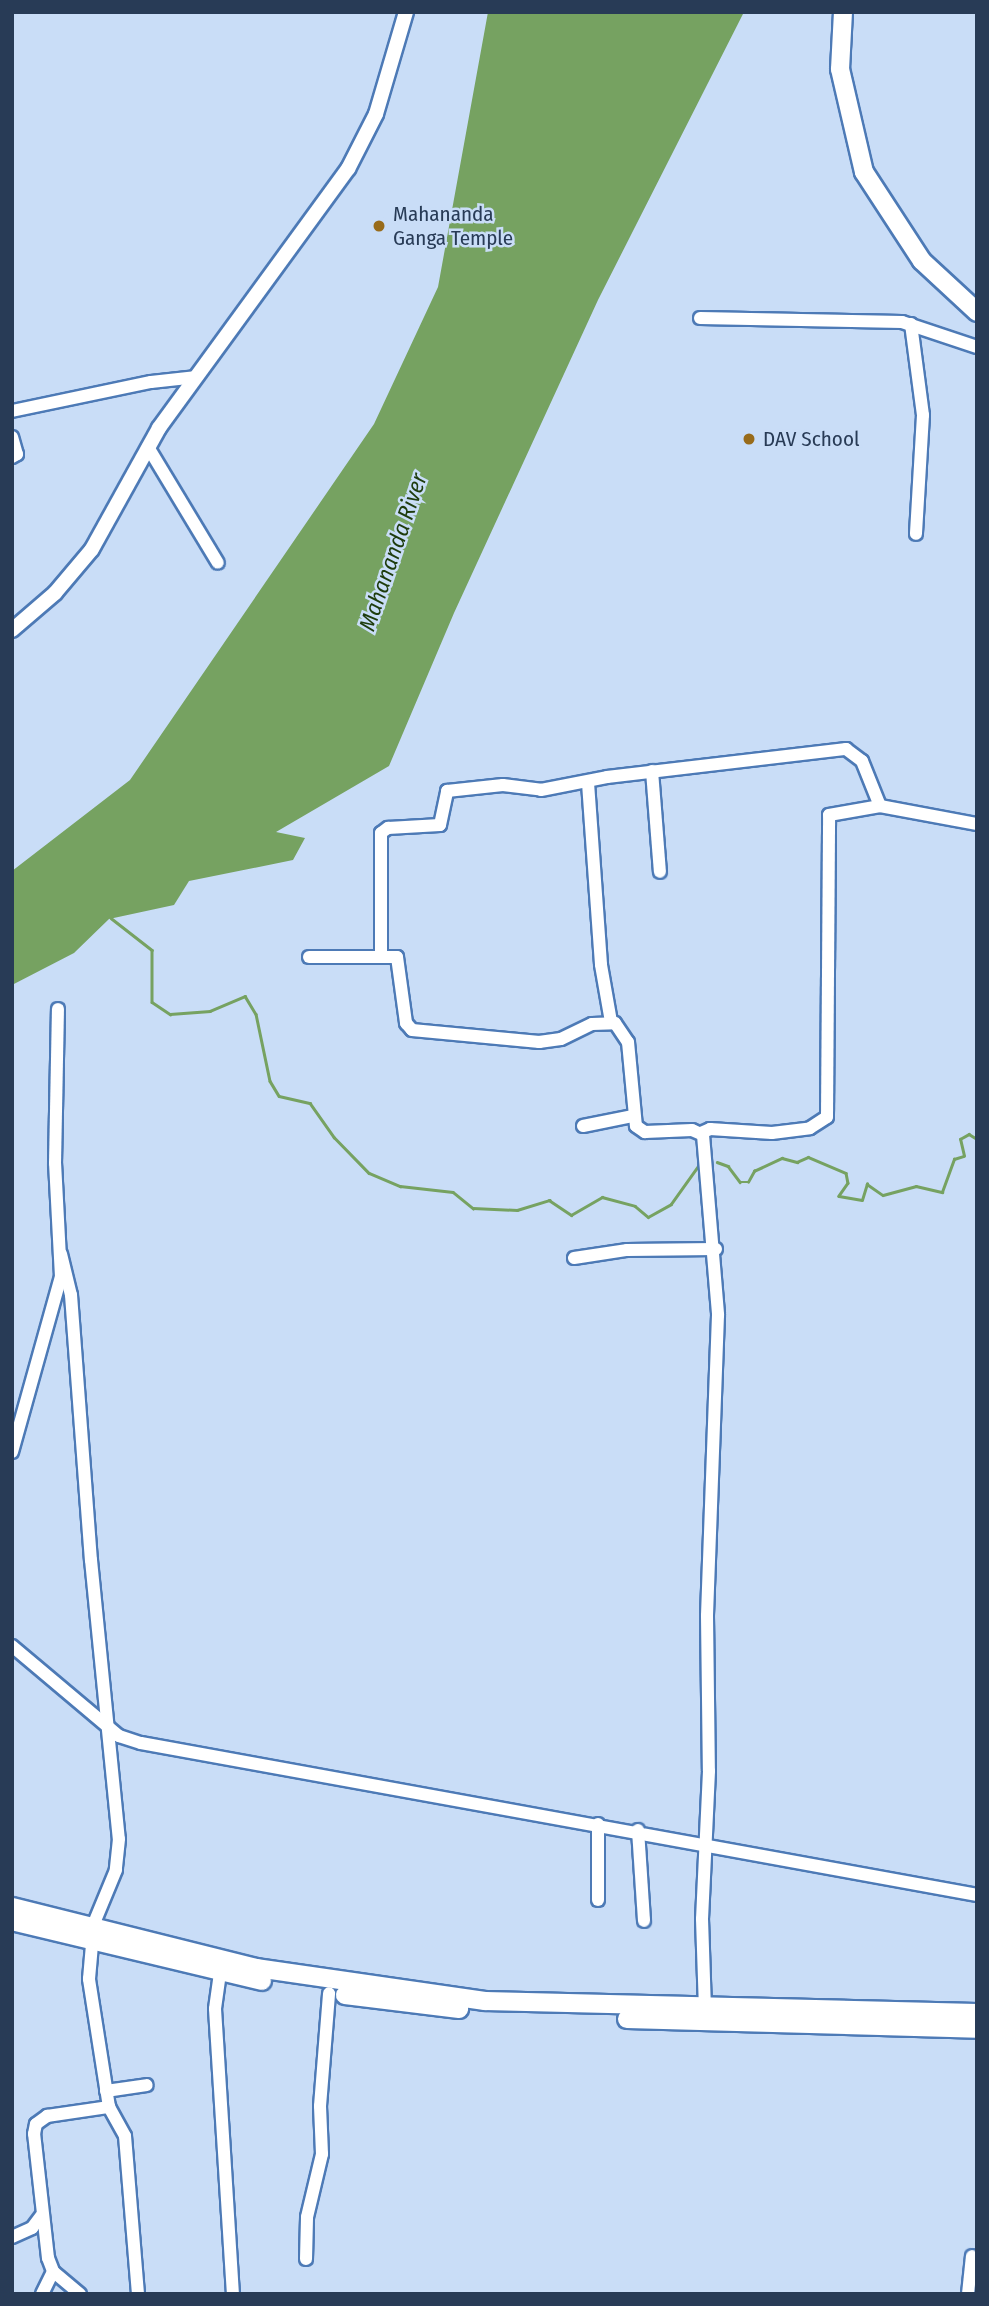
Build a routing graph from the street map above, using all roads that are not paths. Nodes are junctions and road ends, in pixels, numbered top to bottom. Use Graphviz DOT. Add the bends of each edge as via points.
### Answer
graph roads {
  1 [pos="406,12"];
  2 [pos="843,12"];
  3 [pos="977,312"];
  4 [pos="700,318"];
  5 [pos="911,324"];
  6 [pos="977,347"];
  7 [pos="197,377"];
  8 [pos="12,411"];
  9 [pos="12,437"];
  10 [pos="148,447"];
  11 [pos="12,457"];
  12 [pos="916,534"];
  13 [pos="218,563"];
  14 [pos="12,630"];
  15 [pos="652,771"];
  16 [pos="589,783"];
  17 [pos="880,806"];
  18 [pos="977,824"];
  19 [pos="660,872"];
  20 [pos="381,955"];
  21 [pos="309,957"];
  22 [pos="58,1009"];
  23 [pos="611,1022"];
  24 [pos="632,1116"];
  25 [pos="583,1126"];
  26 [pos="701,1133"];
  27 [pos="716,1250"];
  28 [pos="61,1254"];
  29 [pos="575,1258"];
  30 [pos="12,1452"];
  31 [pos="12,1646"];
  32 [pos="110,1730"];
  33 [pos="597,1824"];
  34 [pos="638,1830"];
  35 [pos="704,1843"];
  36 [pos="977,1895"];
  37 [pos="598,1900"];
  38 [pos="12,1907"];
  39 [pos="12,1921"];
  40 [pos="644,1921"];
  41 [pos="96,1936"];
  42 [pos="220,1973"];
  43 [pos="330,1993"];
  44 [pos="705,2009"];
  45 [pos="977,2014"];
  46 [pos="977,2029"];
  47 [pos="147,2085"];
  48 [pos="106,2091"];
  49 [pos="109,2107"];
  50 [pos="41,2216"];
  51 [pos="12,2236"];
  52 [pos="972,2256"];
  53 [pos="306,2259"];
  54 [pos="53,2271"];
  55 [pos="42,2294"];
  56 [pos="80,2294"];
  57 [pos="138,2294"];
  58 [pos="233,2294"];
  59 [pos="968,2294"];
  1 -- 7 [label="main road" via="364,143"];
  2 -- 3 [label="highway" via="840,69 864,172 922,261"];
  4 -- 5 [label="street"];
  5 -- 6 [label="street"];
  5 -- 12 [label="street" via="923,415"];
  7 -- 8 [label="street"];
  7 -- 10 [label="main road"];
  9 -- 11 [label="street" via="17,454"];
  10 -- 13 [label="street"];
  10 -- 14 [label="main road" via="92,549 55,593"];
  15 -- 16 [label="street"];
  15 -- 17 [label="street" via="851,750 863,761"];
  15 -- 19 [label="street"];
  16 -- 20 [label="street" via="536,790 503,785 447,791 440,825 384,830 380,838"];
  16 -- 23 [label="street" via="601,965"];
  17 -- 18 [label="street"];
  17 -- 26 [label="street" via="836,810 827,817 827,1117 810,1128 772,1133 713,1129"];
  20 -- 21 [label="street"];
  20 -- 23 [label="street" via="399,959 406,1023 412,1030 497,1041 553,1041 587,1026"];
  22 -- 28 [label="street" via="55,1163"];
  23 -- 24 [label="street" via="628,1042"];
  24 -- 25 [label="street"];
  24 -- 26 [label="street" via="641,1131"];
  26 -- 27 [label="street"];
  27 -- 29 [label="street" via="627,1250"];
  27 -- 35 [label="street" via="718,1315 706,1629 709,1772"];
  28 -- 30 [label="street" via="57,1303"];
  28 -- 32 [label="street" via="71,1295 91,1560"];
  31 -- 32 [label="street"];
  32 -- 33 [label="street" via="182,1751"];
  32 -- 41 [label="street" via="118,1861"];
  33 -- 34 [label="street"];
  33 -- 37 [label="street"];
  34 -- 35 [label="street"];
  34 -- 40 [label="street"];
  35 -- 36 [label="street"];
  35 -- 44 [label="street"];
  38 -- 41 [label="highway"];
  39 -- 41 [label="highway"];
  41 -- 42 [label="highway"];
  41 -- 44 [label="highway" via="361,1986 485,2001"];
  41 -- 48 [label="street" via="89,1979"];
  42 -- 43 [label="highway"];
  42 -- 58 [label="street" via="215,2009"];
  43 -- 46 [label="highway" via="539,2016"];
  43 -- 53 [label="street" via="320,2106 322,2154 307,2217"];
  44 -- 45 [label="highway"];
  47 -- 48 [label="street"];
  48 -- 49 [label="street"];
  49 -- 50 [label="street" via="47,2116 36,2124"];
  49 -- 57 [label="street" via="125,2136"];
  50 -- 51 [label="street" via="32,2228"];
  50 -- 54 [label="street"];
  52 -- 59 [label="street"];
  54 -- 55 [label="street"];
  54 -- 56 [label="street"];
}
